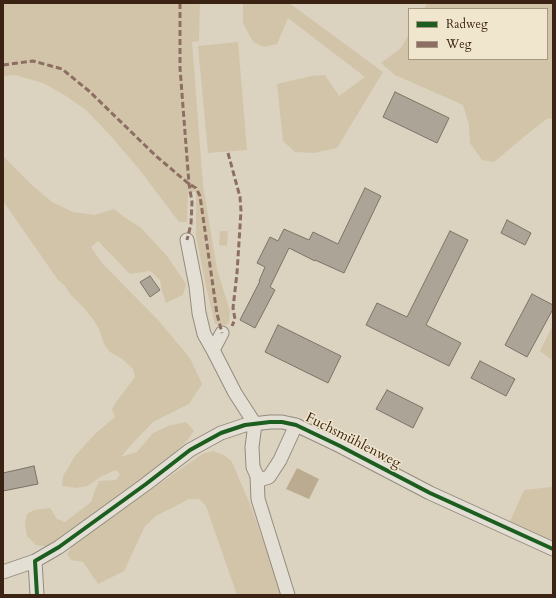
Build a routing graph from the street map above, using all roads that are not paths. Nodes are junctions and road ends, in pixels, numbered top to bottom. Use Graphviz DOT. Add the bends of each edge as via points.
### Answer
graph roads {
  1 [pos="187,240"];
  2 [pos="222,334"];
  3 [pos="213,350"];
  4 [pos="255,424"];
  5 [pos="296,425"];
  6 [pos="257,476"];
  7 [pos="553,549"];
  8 [pos="35,561"];
  9 [pos="3,572"];
  10 [pos="37,595"];
  11 [pos="288,595"];
  1 -- 3 [label="street" via="202,327"];
  2 -- 3 [label="street"];
  3 -- 4 [label="street" via="235,393"];
  4 -- 5 [label="street, Fuchsmühlenweg" via="282,422"];
  4 -- 6 [label="street" via="252,447 253,467"];
  4 -- 8 [label="street, Fuchsmühlenweg" via="222,433 190,450 59,547"];
  5 -- 6 [label="street" via="269,477 263,479"];
  5 -- 7 [label="street, Fuchsmühlenweg" via="430,493"];
  6 -- 11 [label="street" via="258,499"];
  8 -- 9 [label="street, Fuchsmühlenweg"];
  8 -- 10 [label="street"];
}
